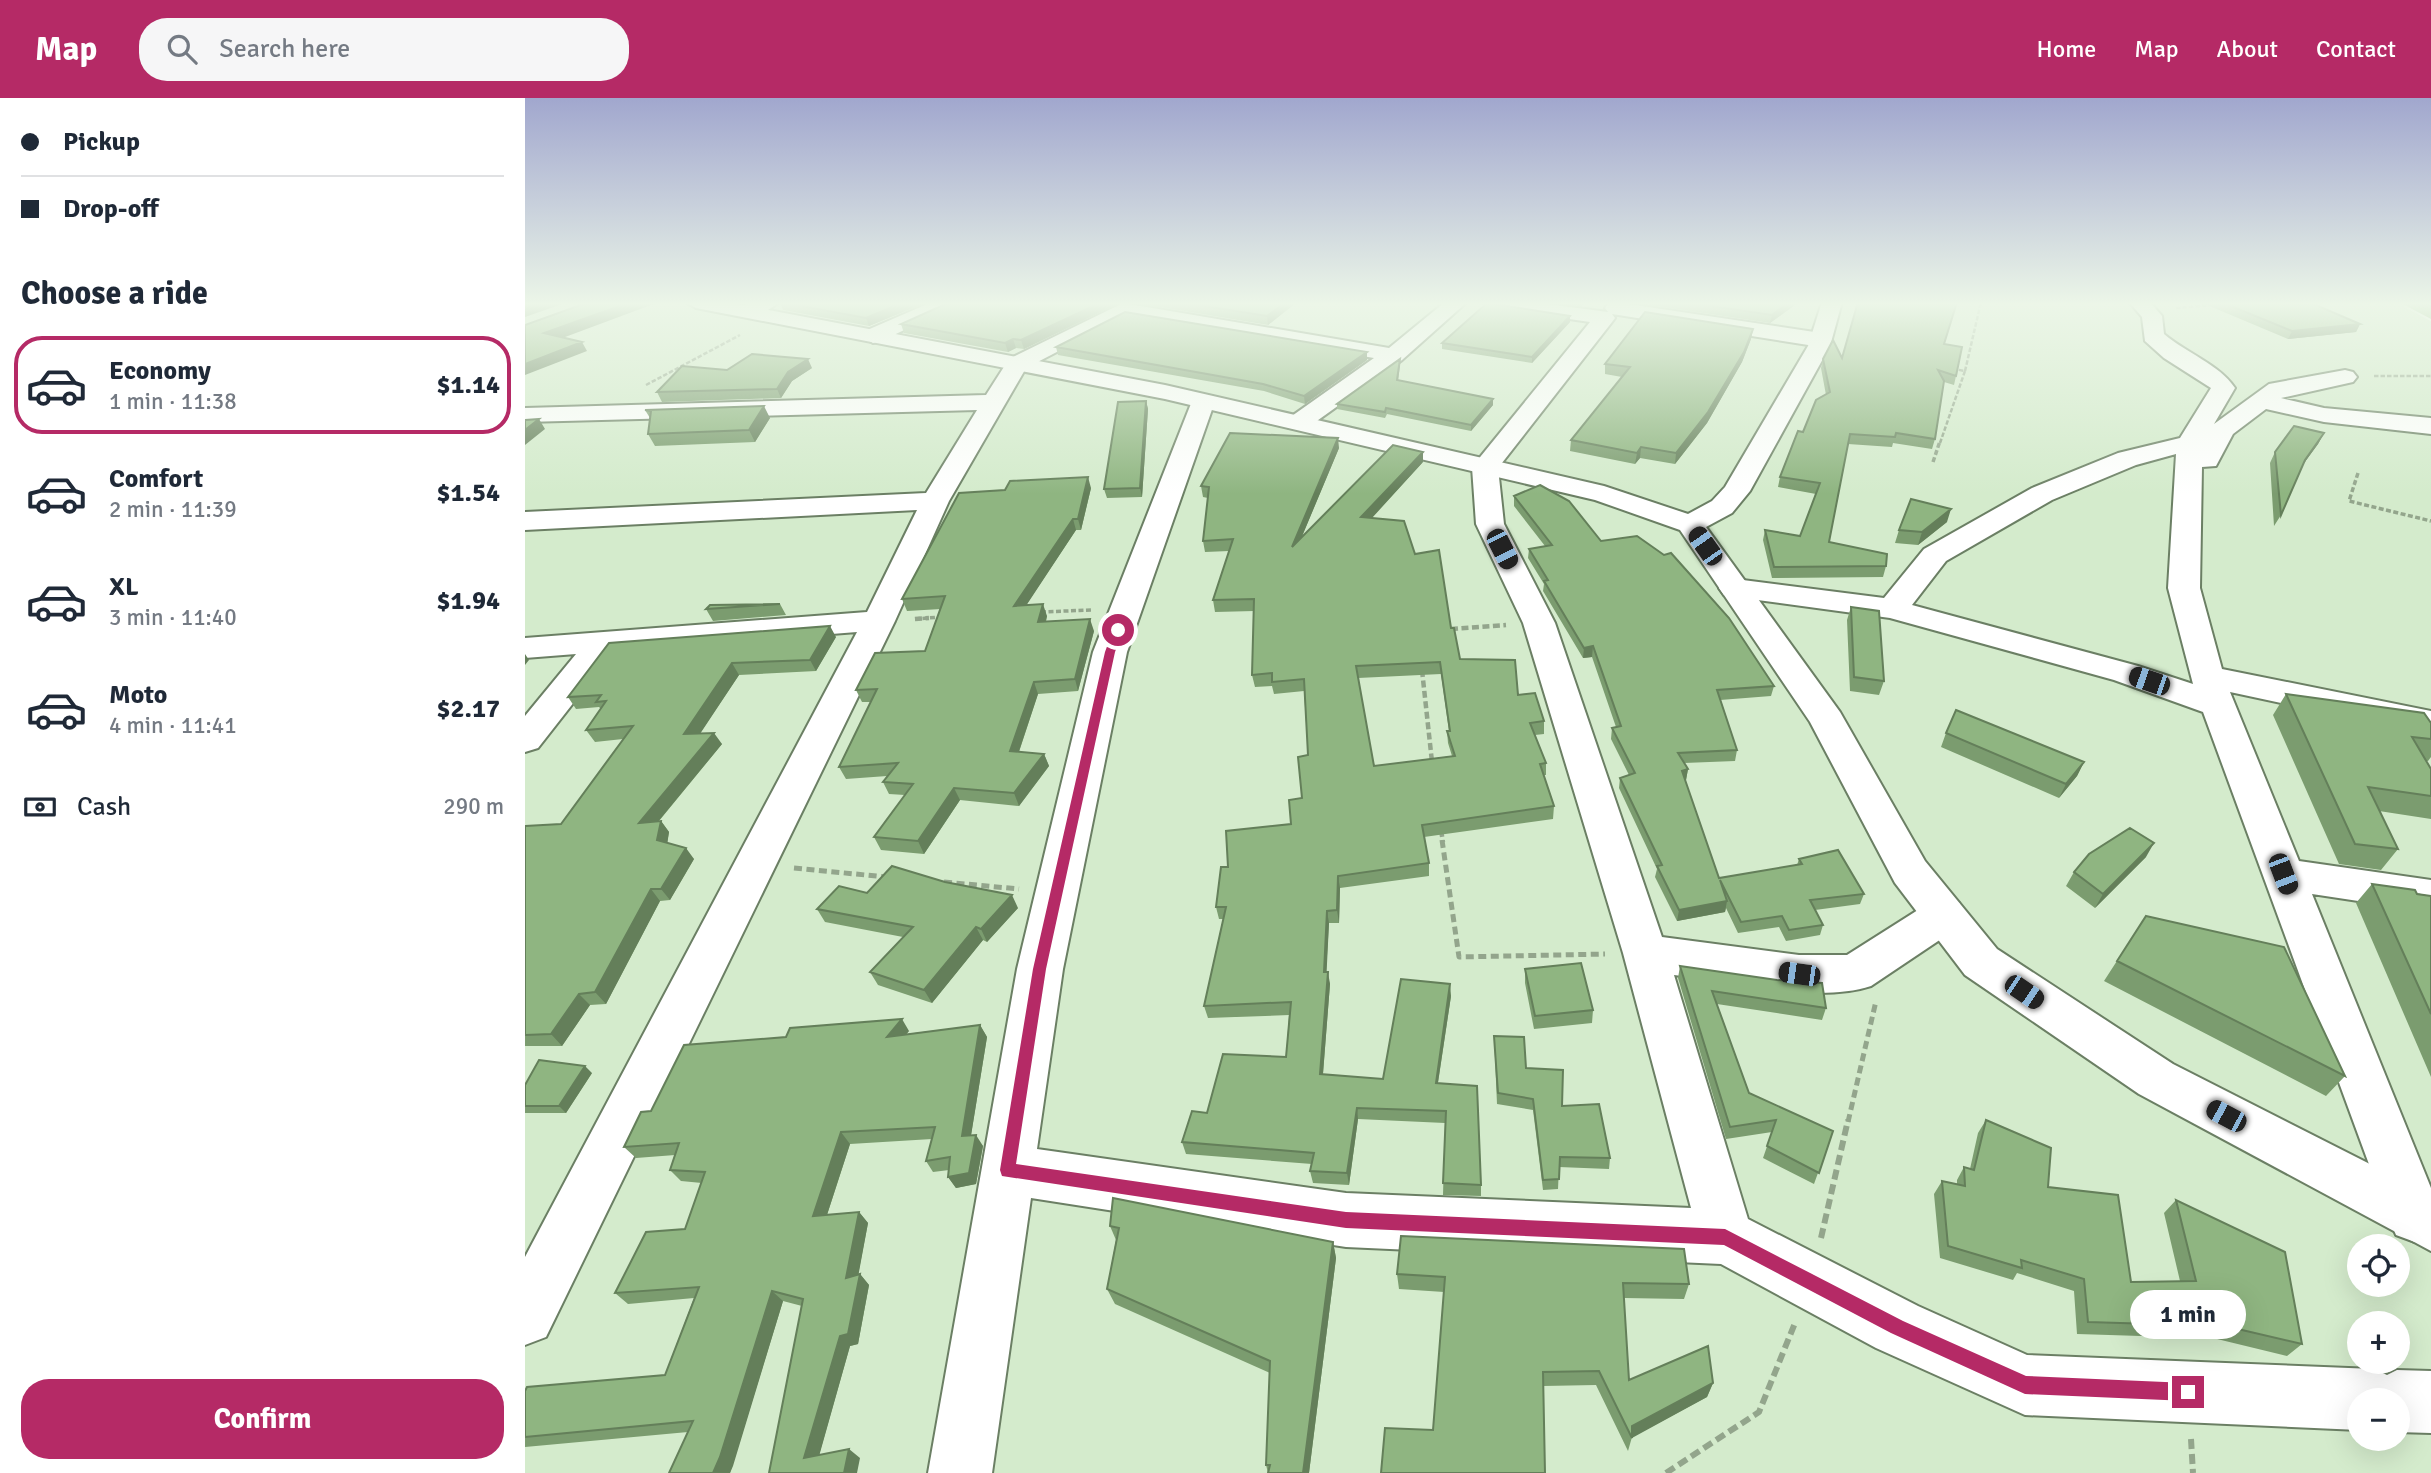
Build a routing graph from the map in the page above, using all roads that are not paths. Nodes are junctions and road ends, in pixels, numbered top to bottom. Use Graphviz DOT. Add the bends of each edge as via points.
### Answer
graph roads {
  1 [pos="1016,366"];
  2 [pos="1028,366"];
  3 [pos="1378,366"];
  4 [pos="1567,366"];
  5 [pos="1806,366"];
  6 [pos="2194,366"];
  7 [pos="2345,377"];
  8 [pos="996,401"];
  9 [pos="1203,401"];
  10 [pos="2264,401"];
  11 [pos="525,415"];
  12 [pos="1297,423"];
  13 [pos="2431,425"];
  14 [pos="2190,443"];
  15 [pos="1485,467"];
  16 [pos="2188,496"];
  17 [pos="935,501"];
  18 [pos="525,521"];
  19 [pos="1690,524"];
  20 [pos="1735,588"];
  21 [pos="1892,609"];
  22 [pos="879,621"];
  23 [pos="604,642"];
  24 [pos="525,648"];
  25 [pos="2213,691"];
  26 [pos="2431,723"];
  27 [pos="525,740"];
  28 [pos="2283,874"];
  29 [pos="2431,896"];
  30 [pos="1944,915"];
  31 [pos="1645,953"];
  32 [pos="1008,1170"];
  33 [pos="2423,1220"];
  34 [pos="1725,1237"];
  35 [pos="525,1316"];
  36 [pos="2347,1399"];
  37 [pos="2410,1401"];
  38 [pos="2431,1402"];
  39 [pos="960,1473"];
  1 -- 8 [label="street"];
  2 -- 9 [label="street"];
  3 -- 12 [label="street"];
  4 -- 15 [label="street"];
  5 -- 19 [label="street" via="1736,491 1722,507"];
  6 -- 14 [label="street" via="2223,388"];
  7 -- 10 [label="street" via="2277,388"];
  8 -- 11 [label="street"];
  8 -- 17 [label="street"];
  9 -- 12 [label="street"];
  9 -- 32 [label="street" via="1110,652 1039,969"];
  10 -- 13 [label="street" via="2324,415"];
  10 -- 16 [label="street" via="2223,429"];
  12 -- 15 [label="street"];
  14 -- 16 [label="street"];
  14 -- 21 [label="street" via="2127,459 2042,494 1935,555"];
  15 -- 19 [label="street" via="1604,494"];
  15 -- 31 [label="street" via="1490,524 1539,623"];
  16 -- 25 [label="street" via="2184,588"];
  17 -- 18 [label="street"];
  17 -- 22 [label="street"];
  19 -- 20 [label="street"];
  20 -- 21 [label="street"];
  20 -- 30 [label="street" via="1827,720 1910,872"];
  21 -- 25 [label="street" via="2126,673"];
  22 -- 23 [label="street"];
  22 -- 35 [label="street"];
  23 -- 24 [label="street"];
  23 -- 27 [label="street"];
  25 -- 26 [label="street"];
  25 -- 28 [label="street"];
  28 -- 29 [label="street"];
  28 -- 33 [label="street"];
  30 -- 31 [label="street" via="1856,973 1799,974"];
  30 -- 33 [label="street" via="1981,962 2156,1079"];
  31 -- 34 [label="street"];
  32 -- 34 [label="street" via="1346,1220"];
  32 -- 39 [label="street"];
  34 -- 36 [label="street" via="1897,1327 2025,1385"];
  37 -- 38 [label="street"];
}
